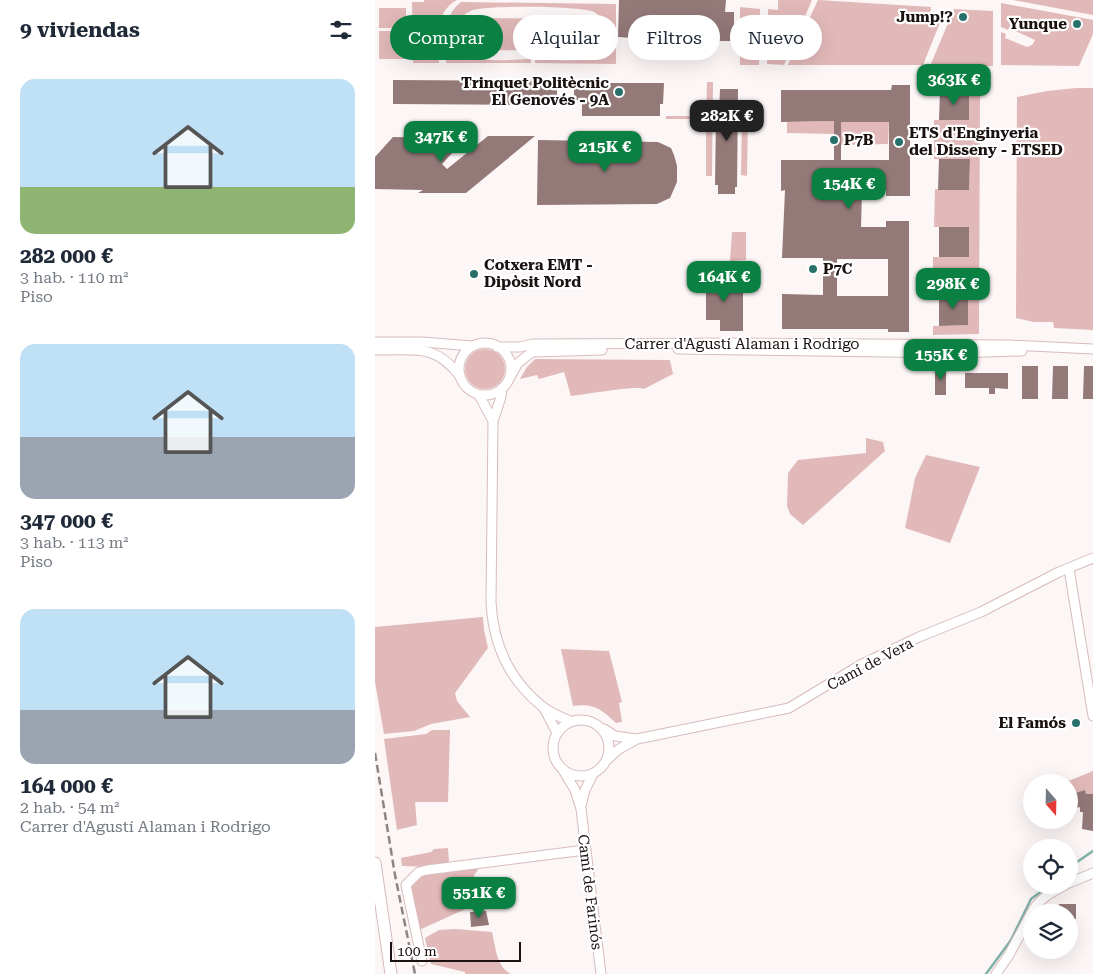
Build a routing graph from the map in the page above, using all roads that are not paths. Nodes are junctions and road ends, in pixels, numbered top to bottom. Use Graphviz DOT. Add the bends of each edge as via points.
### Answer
graph roads {
  1 [pos="375,342"];
  2 [pos="473,346"];
  3 [pos="987,346"];
  4 [pos="497,347"];
  5 [pos="1051,348"];
  6 [pos="1093,349"];
  7 [pos="375,350"];
  8 [pos="860,352"];
  9 [pos="460,376"];
  10 [pos="510,377"];
  11 [pos="502,388"];
  12 [pos="479,395"];
  13 [pos="493,421"];
  14 [pos="1093,558"];
  15 [pos="1069,569"];
  16 [pos="544,708"];
  17 [pos="1093,716"];
  18 [pos="570,722"];
  19 [pos="600,726"];
  20 [pos="557,733"];
  21 [pos="637,739"];
  22 [pos="608,759"];
  23 [pos="563,770"];
  24 [pos="593,774"];
  25 [pos="581,809"];
  26 [pos="585,850"];
  27 [pos="375,863"];
  28 [pos="1093,873"];
  29 [pos="1078,879"];
  30 [pos="1050,894"];
  31 [pos="1039,904"];
  32 [pos="1023,929"];
  33 [pos="423,961"];
  34 [pos="391,974"];
  35 [pos="601,974"];
  36 [pos="996,974"];
  1 -- 2 [label="street"];
  2 -- 4 [label="street" via="485,343"];
  2 -- 9 [label="street" via="463,356"];
  3 -- 4 [label="street, Carrer d'Agustí Alaman i Rodrigo" via="744,343"];
  3 -- 5 [label="street, Carrer d'Agustí Alaman i Rodrigo"];
  3 -- 8 [label="street, Carrer d'Agustí Alaman i Rodrigo" via="979,349"];
  4 -- 10 [label="street" via="507,356"];
  5 -- 6 [label="street, Carrer d'Agustí Alaman i Rodrigo"];
  5 -- 8 [label="street, Carrer d'Agustí Alaman i Rodrigo" via="987,353"];
  7 -- 9 [label="street" via="428,351"];
  8 -- 10 [label="street, Carrer d'Agustí Alaman i Rodrigo" via="540,351 525,356 513,368"];
  9 -- 12 [label="street" via="467,388"];
  10 -- 11 [label="street"];
  11 -- 12 [label="street" via="491,394"];
  11 -- 13 [label="street"];
  12 -- 13 [label="street"];
  13 -- 16 [label="street" via="492,625 507,665 524,689"];
  14 -- 15 [label="street, Camí de Vera"];
  15 -- 17 [label="street"];
  15 -- 21 [label="street, Camí de Vera" via="862,664 789,708"];
  16 -- 18 [label="street"];
  16 -- 20 [label="street"];
  18 -- 19 [label="street" via="585,720"];
  18 -- 20 [label="street"];
  19 -- 21 [label="street, Camí de Vera" via="615,736"];
  19 -- 22 [label="street" via="609,741"];
  20 -- 23 [label="street" via="554,756"];
  21 -- 22 [label="street, Camí de Vera"];
  22 -- 24 [label="street"];
  23 -- 24 [label="street" via="577,776"];
  23 -- 25 [label="street, Camí de Farinós" via="575,790"];
  24 -- 25 [label="street, Camí de Farinós"];
  25 -- 26 [label="street, Camí de Farinós"];
  26 -- 33 [label="street" via="419,872 405,886"];
  26 -- 35 [label="street, Camí de Farinós"];
  27 -- 34 [label="main road"];
  28 -- 29 [label="street"];
  30 -- 31 [label="street"];
  32 -- 36 [label="street"];
}
